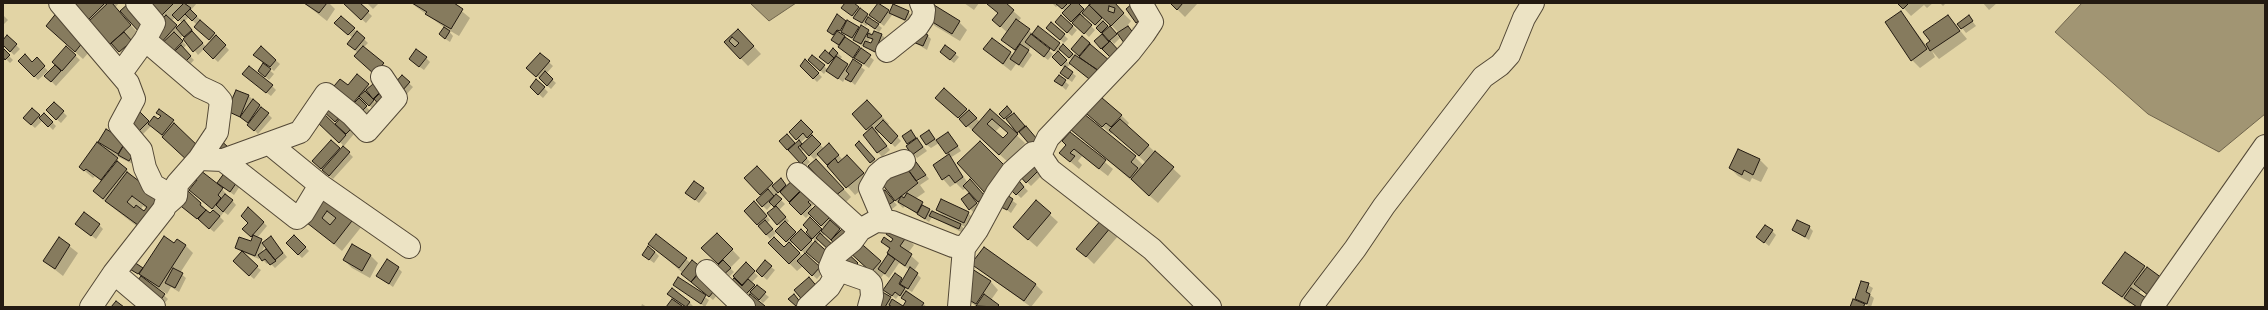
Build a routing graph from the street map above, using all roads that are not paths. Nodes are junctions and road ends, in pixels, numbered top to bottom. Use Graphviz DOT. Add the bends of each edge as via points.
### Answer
graph roads {
  1 [pos="60,3"];
  2 [pos="137,3"];
  3 [pos="921,3"];
  4 [pos="1141,3"];
  5 [pos="1532,3"];
  6 [pos="145,40"];
  7 [pos="887,51"];
  8 [pos="121,74"];
  9 [pos="382,77"];
  10 [pos="271,144"];
  11 [pos="2265,146"];
  12 [pos="1040,154"];
  13 [pos="199,159"];
  14 [pos="223,160"];
  15 [pos="904,161"];
  16 [pos="798,174"];
  17 [pos="320,185"];
  18 [pos="167,204"];
  19 [pos="884,221"];
  20 [pos="860,230"];
  21 [pos="409,247"];
  22 [pos="964,248"];
  23 [pos="830,267"];
  24 [pos="707,271"];
  25 [pos="114,273"];
  26 [pos="91,307"];
  27 [pos="154,307"];
  28 [pos="744,307"];
  29 [pos="808,307"];
  30 [pos="868,307"];
  31 [pos="959,307"];
  32 [pos="1210,307"];
  33 [pos="1311,307"];
  34 [pos="2152,307"];
  1 -- 8 [label="street"];
  2 -- 6 [label="street" via="154,23"];
  3 -- 7 [label="street" via="924,10 923,18 917,27"];
  4 -- 12 [label="street" via="1152,22 1144,34 1048,138"];
  5 -- 33 [label="street" via="1508,55 1483,78 1384,206 1355,250"];
  6 -- 8 [label="street"];
  6 -- 13 [label="street" via="200,87 215,94 221,102 217,132"];
  8 -- 18 [label="street" via="134,99 120,125 141,150 145,168 153,185 165,192"];
  9 -- 10 [label="street" via="396,98 366,131 352,115 326,94 300,132"];
  10 -- 14 [label="street"];
  10 -- 17 [label="street"];
  11 -- 34 [label="street"];
  12 -- 22 [label="street" via="1033,153 1012,172"];
  12 -- 32 [label="street" via="1050,170 1152,249"];
  13 -- 14 [label="street"];
  13 -- 18 [label="street" via="176,184 176,196"];
  14 -- 17 [label="street" via="297,218 303,213"];
  15 -- 19 [label="street" via="885,168 870,188"];
  16 -- 20 [label="street"];
  17 -- 21 [label="street"];
  18 -- 25 [label="street"];
  19 -- 20 [label="street" via="876,221"];
  19 -- 22 [label="street"];
  20 -- 23 [label="street" via="852,241 835,255"];
  22 -- 31 [label="street"];
  23 -- 29 [label="street" via="835,277 819,298"];
  23 -- 30 [label="street" via="867,280 871,284 872,296"];
  24 -- 28 [label="street"];
  25 -- 26 [label="street"];
  25 -- 27 [label="street"];
}
